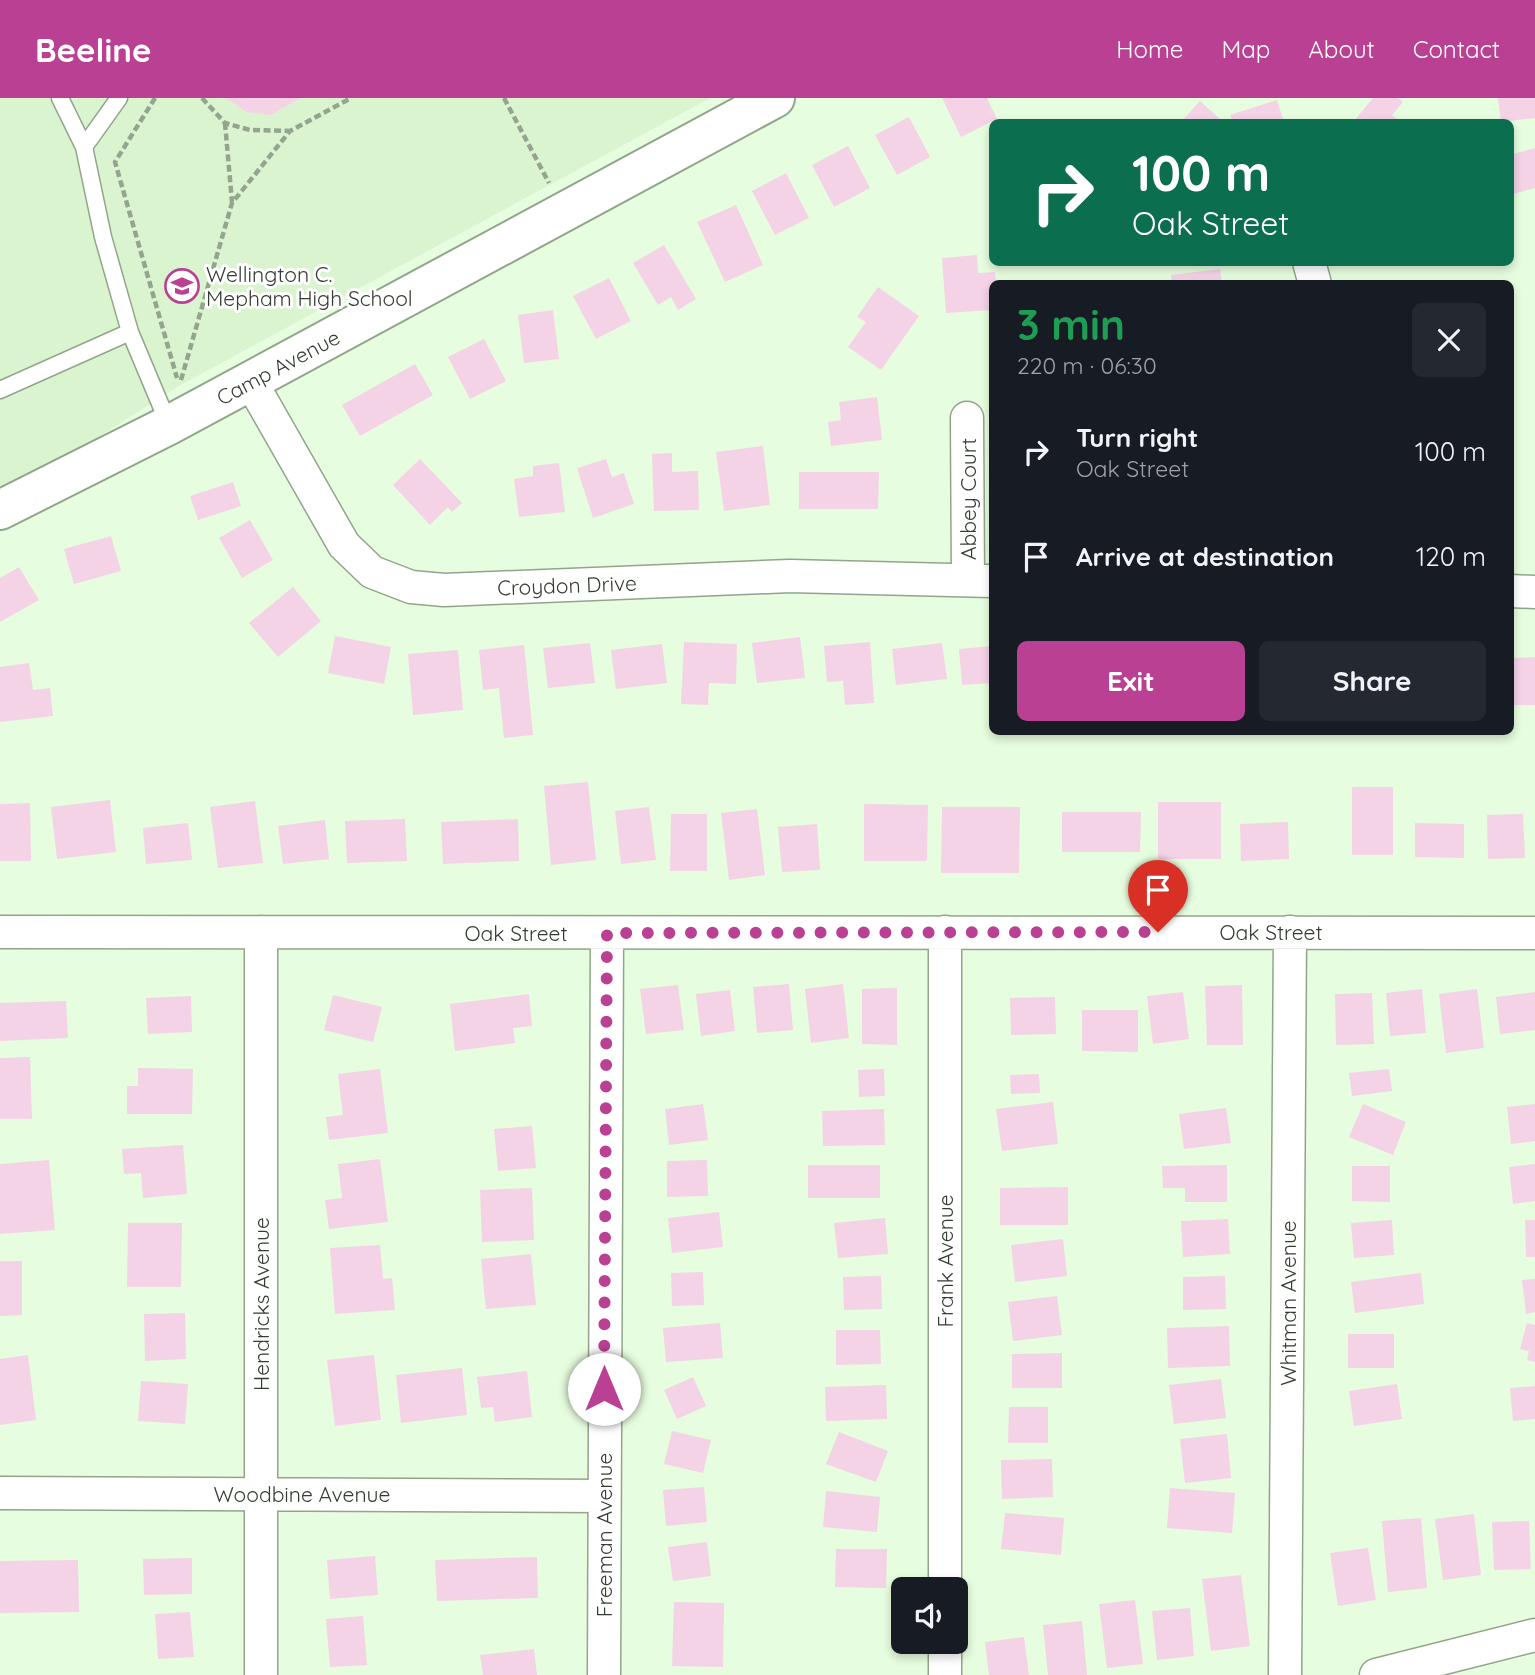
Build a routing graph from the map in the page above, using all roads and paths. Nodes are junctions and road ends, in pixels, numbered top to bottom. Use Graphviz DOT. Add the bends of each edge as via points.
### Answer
graph roads {
  1 [pos="60,98"];
  2 [pos="119,98"];
  3 [pos="155,98"];
  4 [pos="202,98"];
  5 [pos="351,98"];
  6 [pos="504,98"];
  7 [pos="775,98"];
  8 [pos="225,122"];
  9 [pos="290,131"];
  10 [pos="84,147"];
  11 [pos="232,203"];
  12 [pos="564,212"];
  13 [pos="130,332"];
  14 [pos="251,382"];
  15 [pos="0,390"];
  16 [pos="967,418"];
  17 [pos="169,425"];
  18 [pos="0,510"];
  19 [pos="980,580"];
  20 [pos="1514,591"];
  21 [pos="1535,592"];
  22 [pos="0,932"];
  23 [pos="261,932"];
  24 [pos="945,932"];
  25 [pos="1290,932"];
  26 [pos="607,933"];
  27 [pos="1535,933"];
  28 [pos="0,1493"];
  29 [pos="261,1493"];
  30 [pos="604,1496"];
  31 [pos="945,1577"];
  32 [pos="1535,1635"];
  33 [pos="945,1654"];
  34 [pos="261,1675"];
  35 [pos="604,1675"];
  36 [pos="946,1675"];
  37 [pos="1285,1675"];
  38 [pos="1376,1675"];
  1 -- 10 [label="lane"];
  2 -- 10 [label="lane"];
  3 -- 11 [label="path" via="115,162 179,386"];
  4 -- 8 [label="path"];
  5 -- 9 [label="path"];
  6 -- 12 [label="path"];
  7 -- 12 [label="street, Camp Avenue"];
  8 -- 9 [label="path" via="250,130"];
  8 -- 11 [label="path"];
  9 -- 11 [label="path"];
  10 -- 13 [label="lane"];
  12 -- 14 [label="street, Camp Avenue"];
  13 -- 15 [label="lane"];
  13 -- 17 [label="lane"];
  14 -- 17 [label="street, Camp Avenue"];
  14 -- 19 [label="street, Croydon Drive" via="344,545 372,572 411,587 444,590 790,576"];
  16 -- 19 [label="street, Abbey Court"];
  17 -- 18 [label="street, Camp Avenue"];
  20 -- 21 [label="street"];
  22 -- 23 [label="street, Oak Street"];
  23 -- 26 [label="street, Oak Street"];
  23 -- 29 [label="street, Hendricks Avenue"];
  24 -- 25 [label="street, Oak Street"];
  24 -- 26 [label="street, Oak Street"];
  24 -- 31 [label="street, Frank Avenue"];
  25 -- 27 [label="street, Oak Street"];
  25 -- 37 [label="street, Whitman Avenue"];
  26 -- 30 [label="street, Freeman Avenue"];
  28 -- 29 [label="street, Woodbine Avenue"];
  29 -- 30 [label="street, Woodbine Avenue"];
  29 -- 34 [label="street, Hendricks Avenue"];
  30 -- 35 [label="street, Freeman Avenue"];
  32 -- 38 [label="street"];
  33 -- 36 [label="street"];
}
